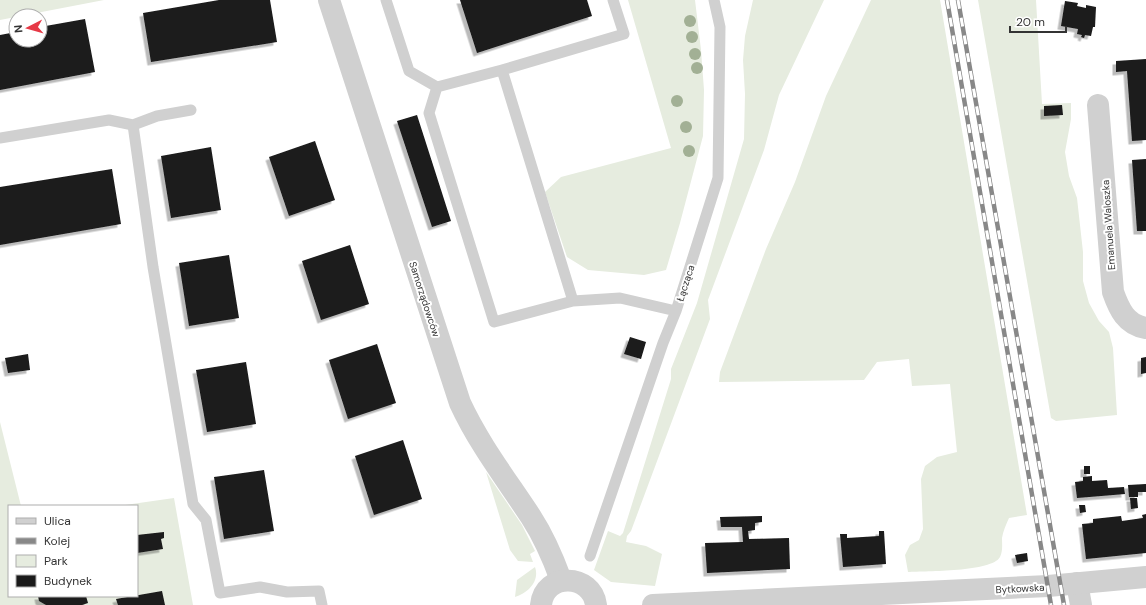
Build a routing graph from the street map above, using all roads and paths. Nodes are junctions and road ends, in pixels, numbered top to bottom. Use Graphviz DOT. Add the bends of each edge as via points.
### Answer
graph roads {
  1 [pos="329,0"];
  2 [pos="386,0"];
  3 [pos="613,0"];
  4 [pos="714,0"];
  5 [pos="502,70"];
  6 [pos="437,87"];
  7 [pos="1098,105"];
  8 [pos="191,110"];
  9 [pos="132,125"];
  10 [pos="0,138"];
  11 [pos="573,301"];
  12 [pos="676,311"];
  13 [pos="1146,328"];
  14 [pos="590,556"];
  15 [pos="1146,577"];
  16 [pos="561,580"];
  17 [pos="1077,583"];
  18 [pos="322,605"];
  19 [pos="541,605"];
  20 [pos="596,605"];
  21 [pos="653,605"];
  22 [pos="1081,605"];
  1 -- 16 [label="street, Samorządowców" via="460,402 478,440 531,518 552,555"];
  2 -- 6 [label="lane" via="409,71"];
  3 -- 5 [label="lane" via="624,34"];
  4 -- 12 [label="lane, Łącząca" via="720,27 718,178"];
  5 -- 6 [label="lane"];
  5 -- 11 [label="lane"];
  6 -- 11 [label="lane" via="429,113 494,322"];
  7 -- 13 [label="street, Emanuela Waloszka" via="1113,292 1120,313 1129,321"];
  8 -- 9 [label="lane" via="157,116"];
  9 -- 10 [label="lane" via="109,120"];
  9 -- 18 [label="lane" via="193,504 206,520 220,593 260,587 288,592 319,591"];
  11 -- 12 [label="lane" via="620,298"];
  12 -- 14 [label="lane, Łącząca"];
  15 -- 17 [label="street, Bytkowska"];
  16 -- 19 [label="street" via="544,593"];
  16 -- 20 [label="street" via="570,579 586,585 592,591"];
  17 -- 21 [label="street, Bytkowska" via="1042,587"];
  17 -- 22 [label="street"];
}
